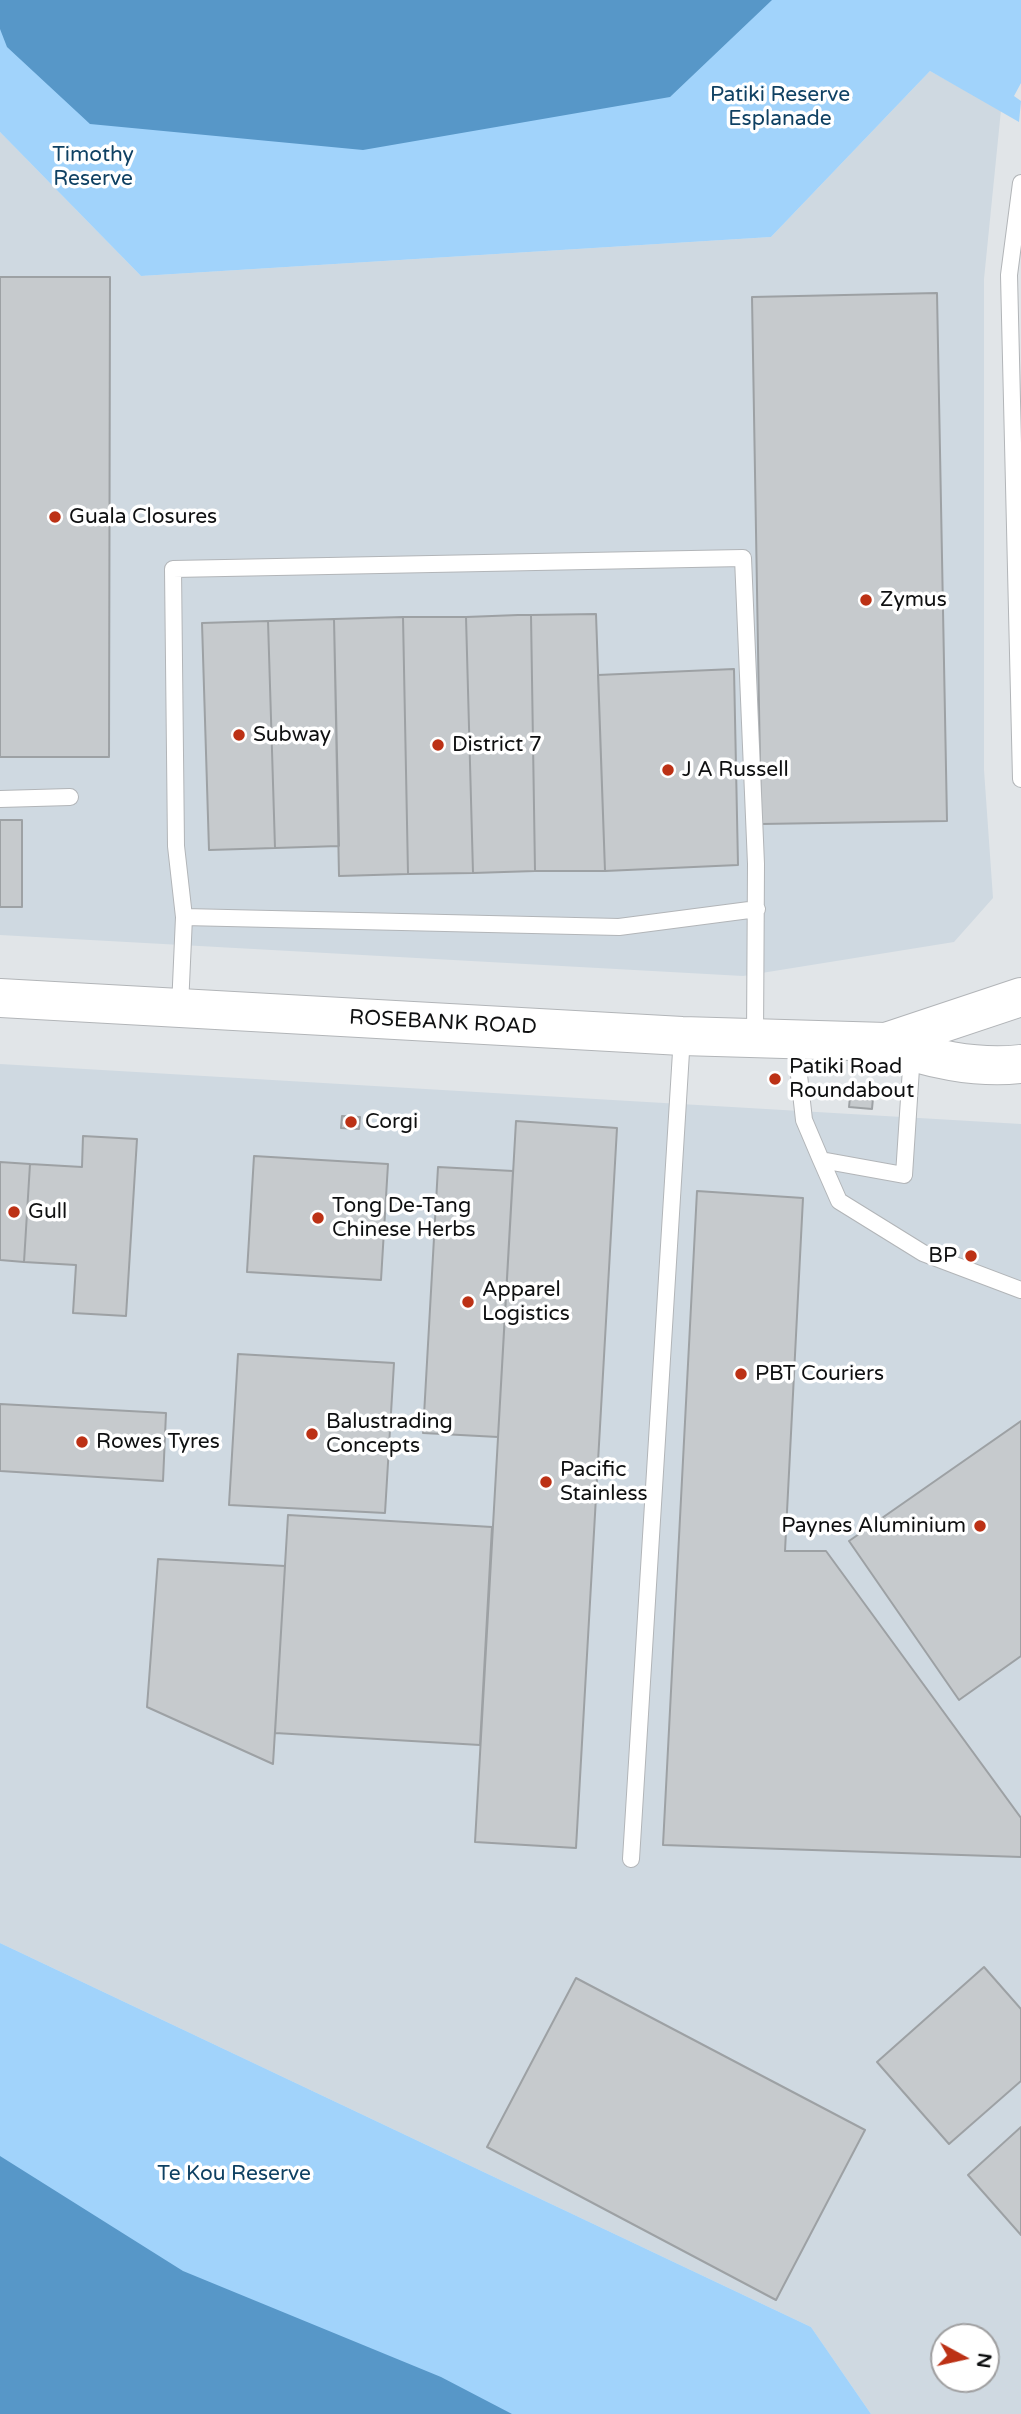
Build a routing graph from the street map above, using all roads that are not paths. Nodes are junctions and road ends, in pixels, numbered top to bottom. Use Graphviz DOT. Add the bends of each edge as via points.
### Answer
graph roads {
  1 [pos="1021,183"];
  2 [pos="1017,518"];
  3 [pos="1021,779"];
  4 [pos="70,797"];
  5 [pos="0,799"];
  6 [pos="757,909"];
  7 [pos="184,917"];
  8 [pos="1021,997"];
  9 [pos="0,998"];
  10 [pos="180,1007"];
  11 [pos="682,1036"];
  12 [pos="755,1038"];
  13 [pos="795,1039"];
  14 [pos="899,1047"];
  15 [pos="1021,1064"];
  16 [pos="821,1160"];
  17 [pos="1021,1290"];
  18 [pos="631,1859"];
  1 -- 2 [label="lane" via="1009,275"];
  2 -- 3 [label="lane"];
  4 -- 5 [label="lane"];
  6 -- 7 [label="lane" via="619,927"];
  6 -- 7 [label="lane" via="743,558 173,569 176,846"];
  6 -- 12 [label="lane"];
  7 -- 10 [label="lane"];
  8 -- 14 [label="main road, ROSEBANK ROAD"];
  9 -- 10 [label="main road, ROSEBANK ROAD"];
  10 -- 11 [label="main road, ROSEBANK ROAD"];
  11 -- 12 [label="main road, ROSEBANK ROAD"];
  11 -- 18 [label="lane"];
  12 -- 13 [label="main road, ROSEBANK ROAD"];
  13 -- 14 [label="main road, ROSEBANK ROAD"];
  13 -- 16 [label="lane" via="804,1120"];
  14 -- 15 [label="main road, ROSEBANK ROAD" via="998,1067"];
  14 -- 16 [label="lane" via="904,1175"];
  16 -- 17 [label="lane" via="839,1201 923,1253"];
}
